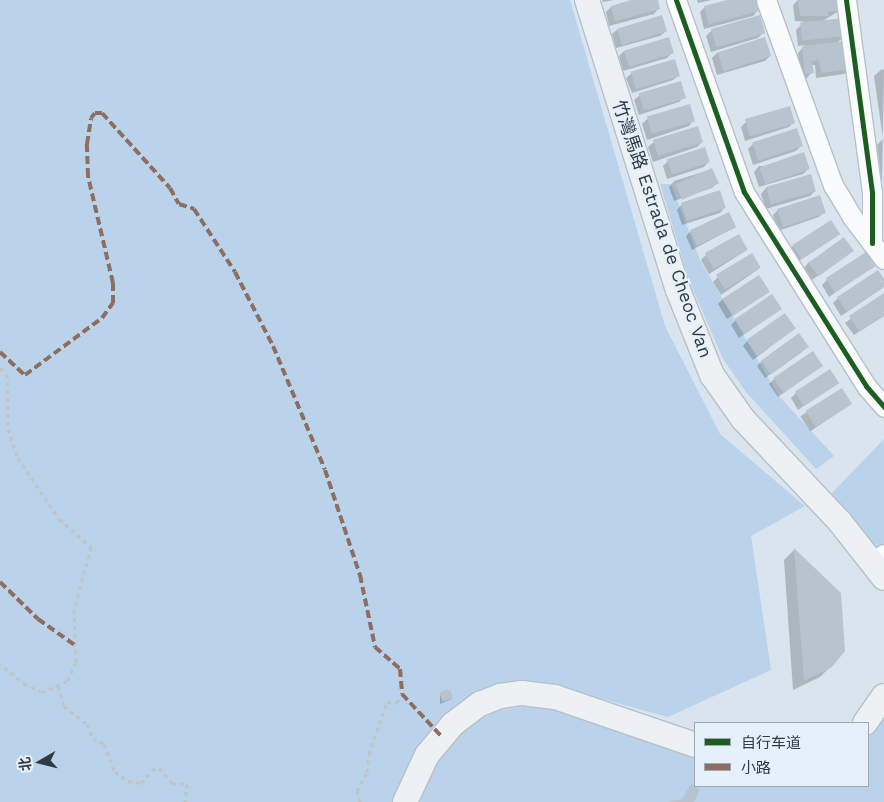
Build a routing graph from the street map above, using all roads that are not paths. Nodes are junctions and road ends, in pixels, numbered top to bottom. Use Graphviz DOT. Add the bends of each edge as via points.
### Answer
graph roads {
  1 [pos="586,0"];
  2 [pos="676,0"];
  3 [pos="766,0"];
  4 [pos="846,0"];
  5 [pos="872,243"];
  6 [pos="884,259"];
  7 [pos="884,407"];
  8 [pos="880,564"];
  9 [pos="884,696"];
  10 [pos="866,722"];
  11 [pos="694,745"];
  12 [pos="405,802"];
  1 -- 8 [label="main road, 竹灣馬路 Estrada de Cheoc Van" via="686,313 712,375 744,419"];
  2 -- 7 [label="street" via="744,192 866,386"];
  3 -- 5 [label="street" via="833,185 844,206"];
  4 -- 5 [label="street" via="872,193"];
  5 -- 6 [label="street"];
  9 -- 10 [label="main road"];
  11 -- 12 [label="main road" via="556,697 522,693 500,696 480,704 453,724 427,755"];
}
